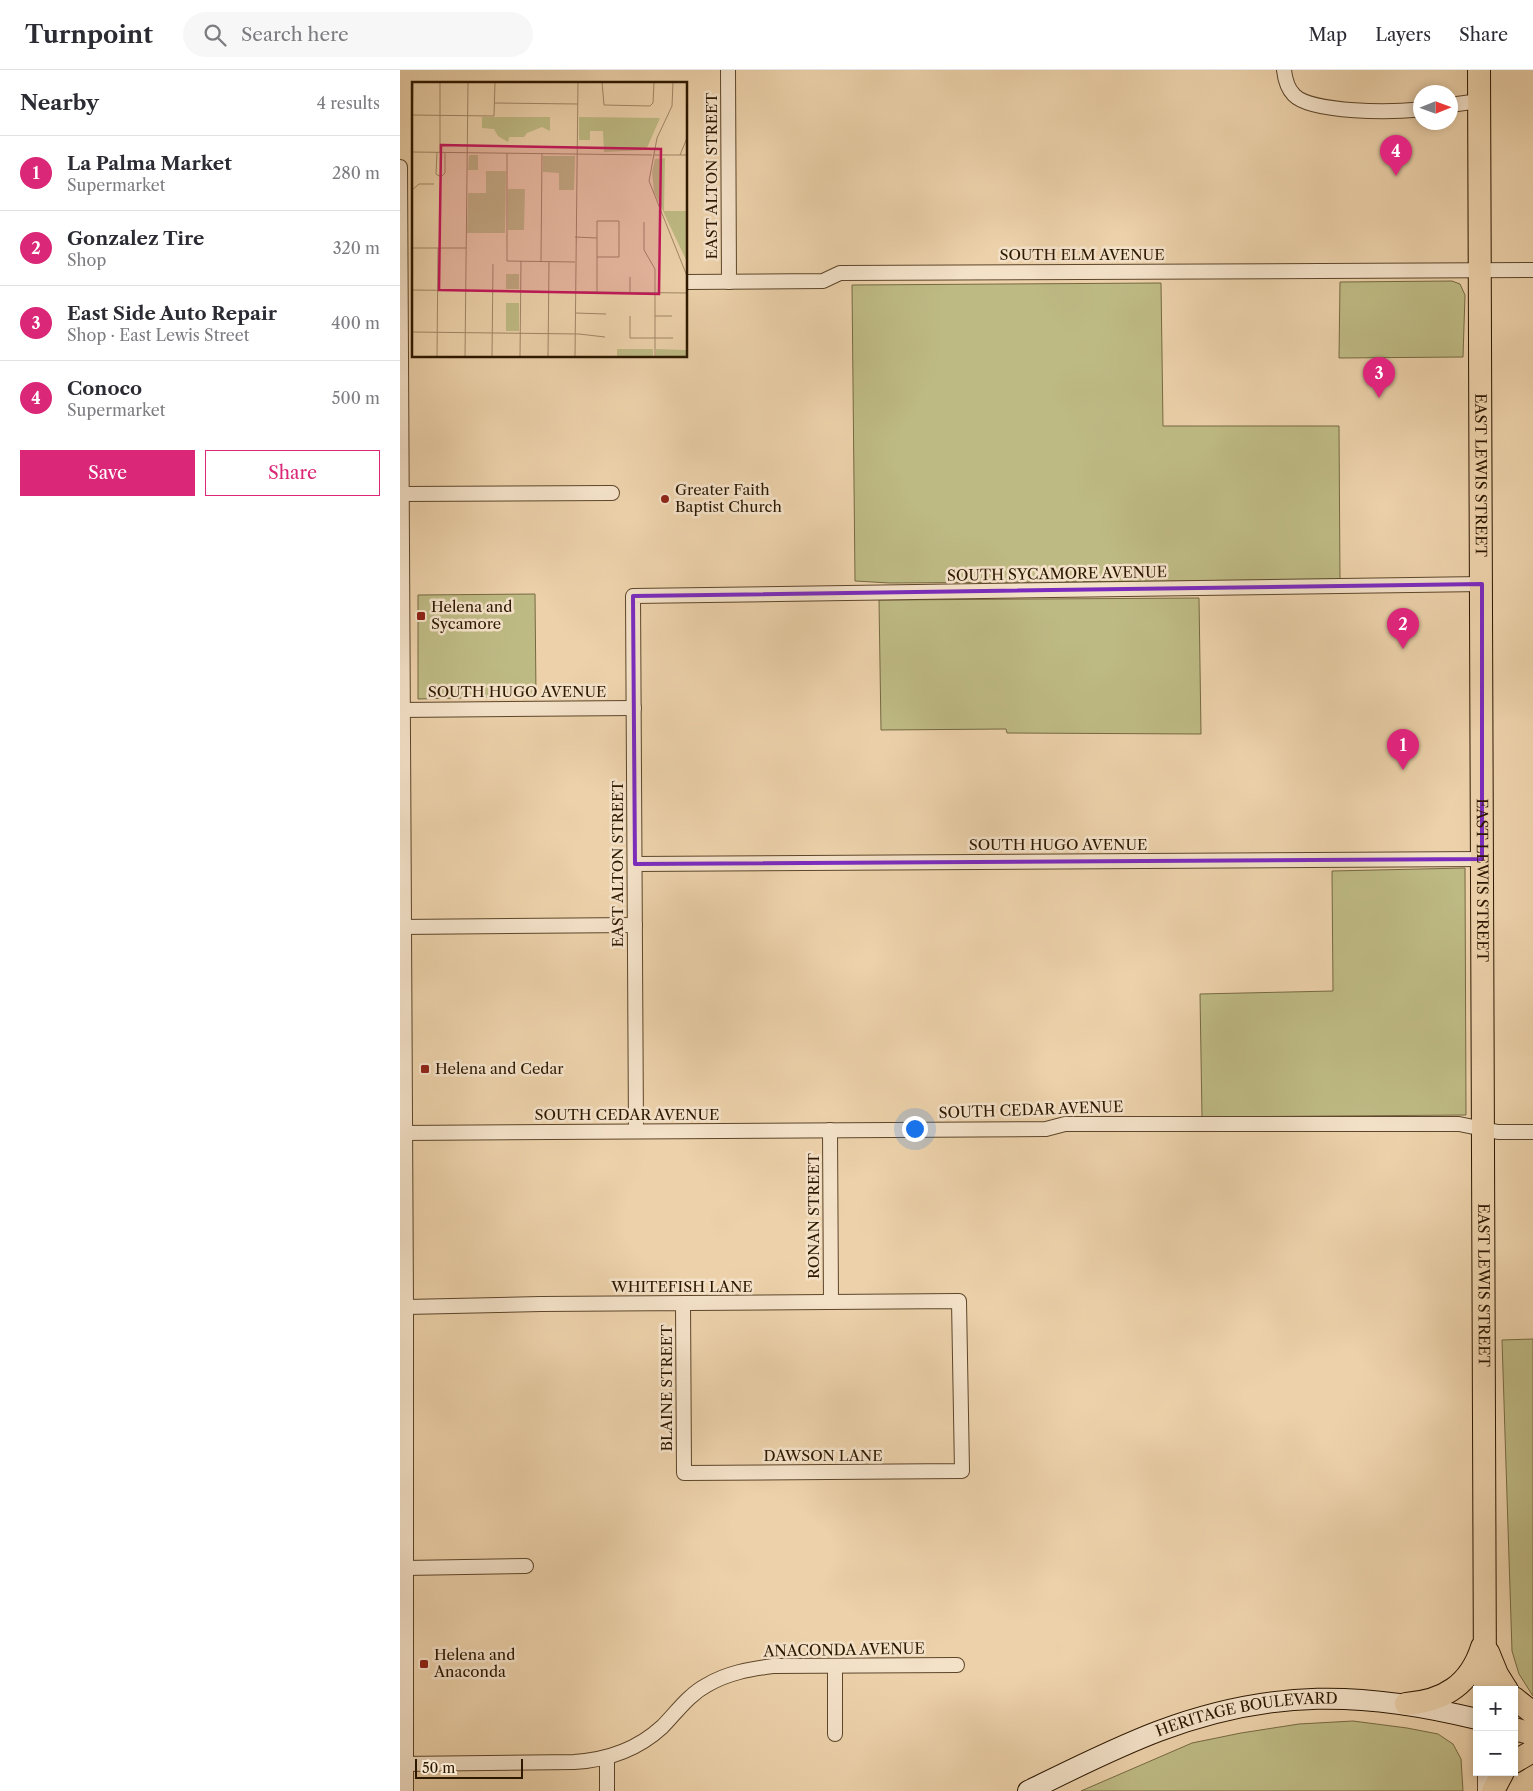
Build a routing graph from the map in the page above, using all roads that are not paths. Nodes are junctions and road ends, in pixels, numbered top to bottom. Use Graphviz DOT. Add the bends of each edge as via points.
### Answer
graph roads {
  1 [pos="728,70"];
  2 [pos="1284,70"];
  3 [pos="1479,70"];
  4 [pos="1480,101"];
  5 [pos="1458,104"];
  6 [pos="1413,110"];
  7 [pos="400,167"];
  8 [pos="1480,270"];
  9 [pos="1533,270"];
  10 [pos="688,282"];
  11 [pos="729,282"];
  12 [pos="400,286"];
  13 [pos="612,493"];
  14 [pos="401,494"];
  15 [pos="1482,584"];
  16 [pos="633,596"];
  17 [pos="634,708"];
  18 [pos="401,710"];
  19 [pos="1482,859"];
  20 [pos="635,864"];
  21 [pos="635,924"];
  22 [pos="402,927"];
  23 [pos="1483,1128"];
  24 [pos="830,1130"];
  25 [pos="636,1131"];
  26 [pos="1533,1132"];
  27 [pos="403,1133"];
  28 [pos="831,1302"];
  29 [pos="683,1303"];
  30 [pos="406,1307"];
  31 [pos="962,1471"];
  32 [pos="684,1473"];
  33 [pos="526,1566"];
  34 [pos="406,1568"];
  35 [pos="1485,1637"];
  36 [pos="957,1665"];
  37 [pos="835,1666"];
  38 [pos="1485,1686"];
  39 [pos="1505,1686"];
  40 [pos="1518,1701"];
  41 [pos="1406,1704"];
  42 [pos="1533,1713"];
  43 [pos="1473,1718"];
  44 [pos="1518,1730"];
  45 [pos="835,1734"];
  46 [pos="1533,1734"];
  47 [pos="1533,1751"];
  48 [pos="607,1757"];
  49 [pos="1518,1760"];
  50 [pos="403,1764"];
  51 [pos="1485,1776"];
  52 [pos="1501,1776"];
  53 [pos="406,1791"];
  54 [pos="607,1791"];
  55 [pos="1028,1791"];
  56 [pos="1485,1791"];
  57 [pos="1493,1791"];
  1 -- 11 [label="street, EAST ALTON STREET"];
  2 -- 6 [label="street" via="1290,90 1305,102 1336,108 1396,112"];
  3 -- 4 [label="main road, EAST LEWIS STREET"];
  4 -- 5 [label="street"];
  4 -- 8 [label="main road, EAST LEWIS STREET"];
  7 -- 12 [label="street"];
  8 -- 9 [label="street, SOUTH ELM AVENUE"];
  8 -- 11 [label="street, SOUTH ELM AVENUE" via="840,273 823,281"];
  8 -- 15 [label="main road, EAST LEWIS STREET"];
  10 -- 11 [label="street, SOUTH ELM AVENUE"];
  12 -- 14 [label="street"];
  13 -- 14 [label="street"];
  14 -- 18 [label="street"];
  15 -- 16 [label="street, SOUTH SYCAMORE AVENUE"];
  15 -- 19 [label="main road, EAST LEWIS STREET"];
  16 -- 17 [label="street, EAST ALTON STREET"];
  17 -- 18 [label="street, SOUTH HUGO AVENUE"];
  17 -- 20 [label="street, EAST ALTON STREET"];
  18 -- 22 [label="street"];
  19 -- 20 [label="street, SOUTH HUGO AVENUE"];
  19 -- 23 [label="main road, EAST LEWIS STREET"];
  20 -- 21 [label="street, EAST ALTON STREET"];
  21 -- 22 [label="street"];
  21 -- 25 [label="street, EAST ALTON STREET"];
  22 -- 27 [label="street"];
  23 -- 24 [label="street, SOUTH CEDAR AVENUE" via="1459,1124 1065,1124 1046,1129"];
  23 -- 26 [label="street, SOUTH CEDAR AVENUE"];
  23 -- 35 [label="main road, EAST LEWIS STREET"];
  24 -- 25 [label="street, SOUTH CEDAR AVENUE"];
  24 -- 28 [label="street, RONAN STREET"];
  25 -- 27 [label="street, SOUTH CEDAR AVENUE"];
  27 -- 30 [label="street"];
  28 -- 29 [label="street, WHITEFISH LANE"];
  28 -- 31 [label="street, WHITEFISH LANE" via="959,1301"];
  29 -- 30 [label="street, WHITEFISH LANE"];
  29 -- 32 [label="street, BLAINE STREET"];
  30 -- 34 [label="street"];
  31 -- 32 [label="street, DAWSON LANE"];
  33 -- 34 [label="street"];
  34 -- 50 [label="street"];
  35 -- 38 [label="main road, EAST LEWIS STREET"];
  35 -- 39 [label="main road" via="1491,1661"];
  35 -- 41 [label="main road" via="1473,1668 1460,1684 1441,1697"];
  36 -- 37 [label="street, ANACONDA AVENUE"];
  37 -- 45 [label="street"];
  37 -- 48 [label="street, ANACONDA AVENUE" via="756,1668 721,1678 689,1698 649,1738"];
  40 -- 42 [label="main road"];
  41 -- 43 [label="main road, HERITAGE BOULEVARD"];
  41 -- 55 [label="main road, HERITAGE BOULEVARD" via="1366,1699 1306,1698 1221,1711 1158,1731"];
  44 -- 46 [label="main road"];
  47 -- 49 [label="main road"];
  48 -- 50 [label="street, ANACONDA AVENUE" via="574,1762"];
  48 -- 54 [label="street"];
  50 -- 53 [label="street"];
  51 -- 56 [label="street"];
  52 -- 57 [label="main road"];
}
